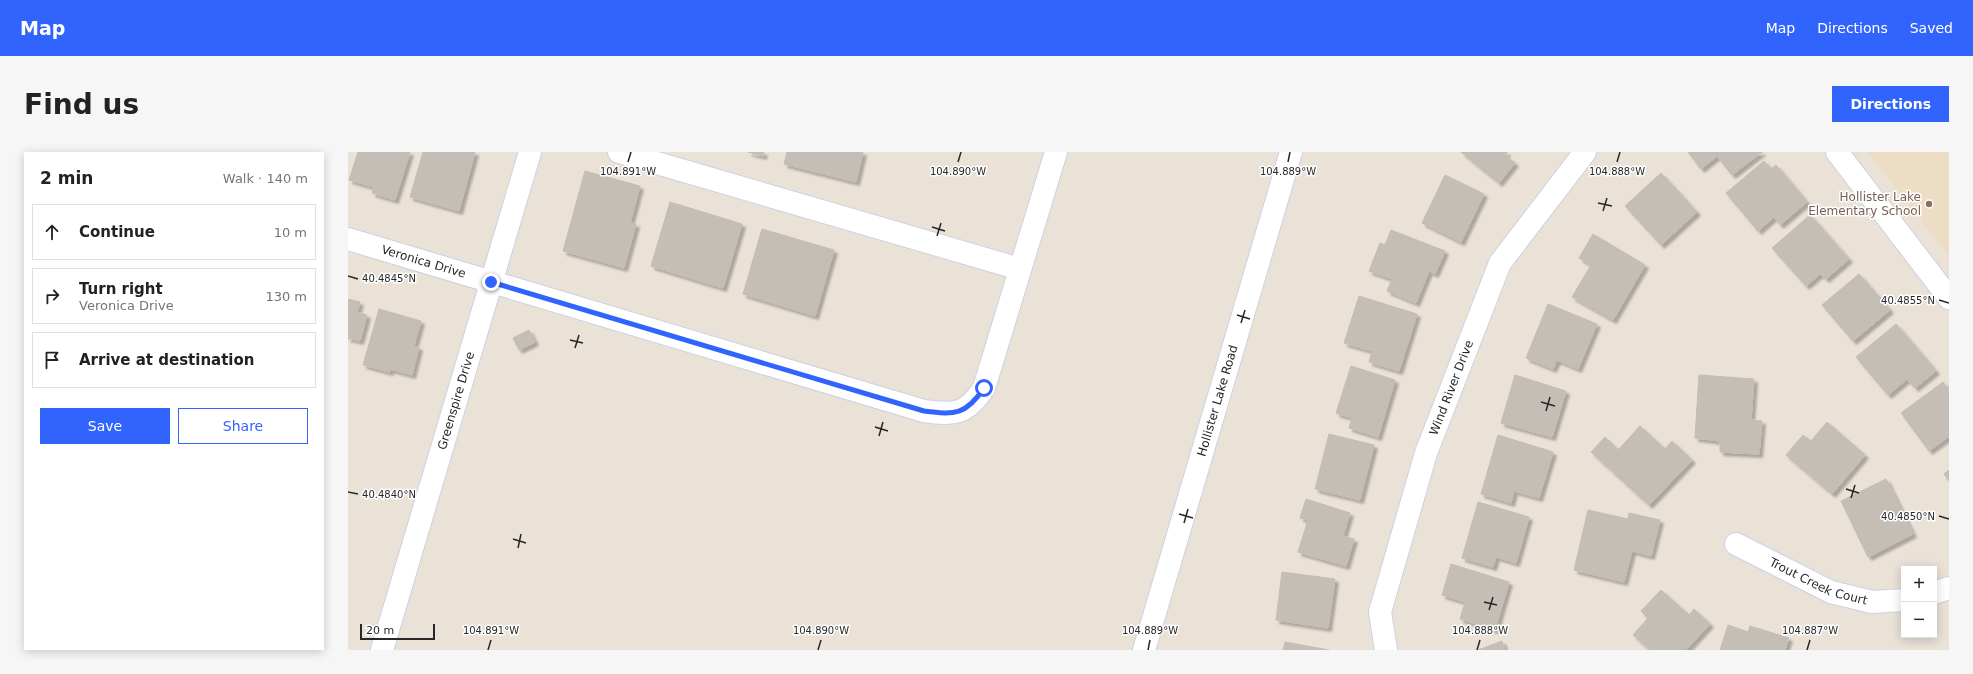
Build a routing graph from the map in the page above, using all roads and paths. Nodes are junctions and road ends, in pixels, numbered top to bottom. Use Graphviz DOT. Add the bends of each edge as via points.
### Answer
graph roads {
  1 [pos="530,152"];
  2 [pos="619,152"];
  3 [pos="1056,152"];
  4 [pos="1291,152"];
  5 [pos="1585,152"];
  6 [pos="1837,152"];
  7 [pos="348,239"];
  8 [pos="1020,269"];
  9 [pos="491,282"];
  10 [pos="1949,298"];
  11 [pos="1736,544"];
  12 [pos="1949,588"];
  13 [pos="1937,592"];
  14 [pos="1901,600"];
  15 [pos="382,650"];
  16 [pos="1144,650"];
  17 [pos="1386,650"];
  1 -- 9 [label="street, Greenspire Drive"];
  2 -- 8 [label="street"];
  3 -- 8 [label="street"];
  4 -- 16 [label="street, Hollister Lake Road"];
  5 -- 17 [label="street, Wind River Drive" via="1500,263 1426,453 1380,612"];
  6 -- 10 [label="street"];
  7 -- 9 [label="street, Veronica Drive"];
  8 -- 9 [label="street, Veronica Drive" via="984,388 974,403 961,411 943,414 924,411"];
  9 -- 15 [label="street, Greenspire Drive"];
  11 -- 14 [label="street, Trout Creek Court" via="1831,592 1872,602"];
  12 -- 13 [label="street"];
}
